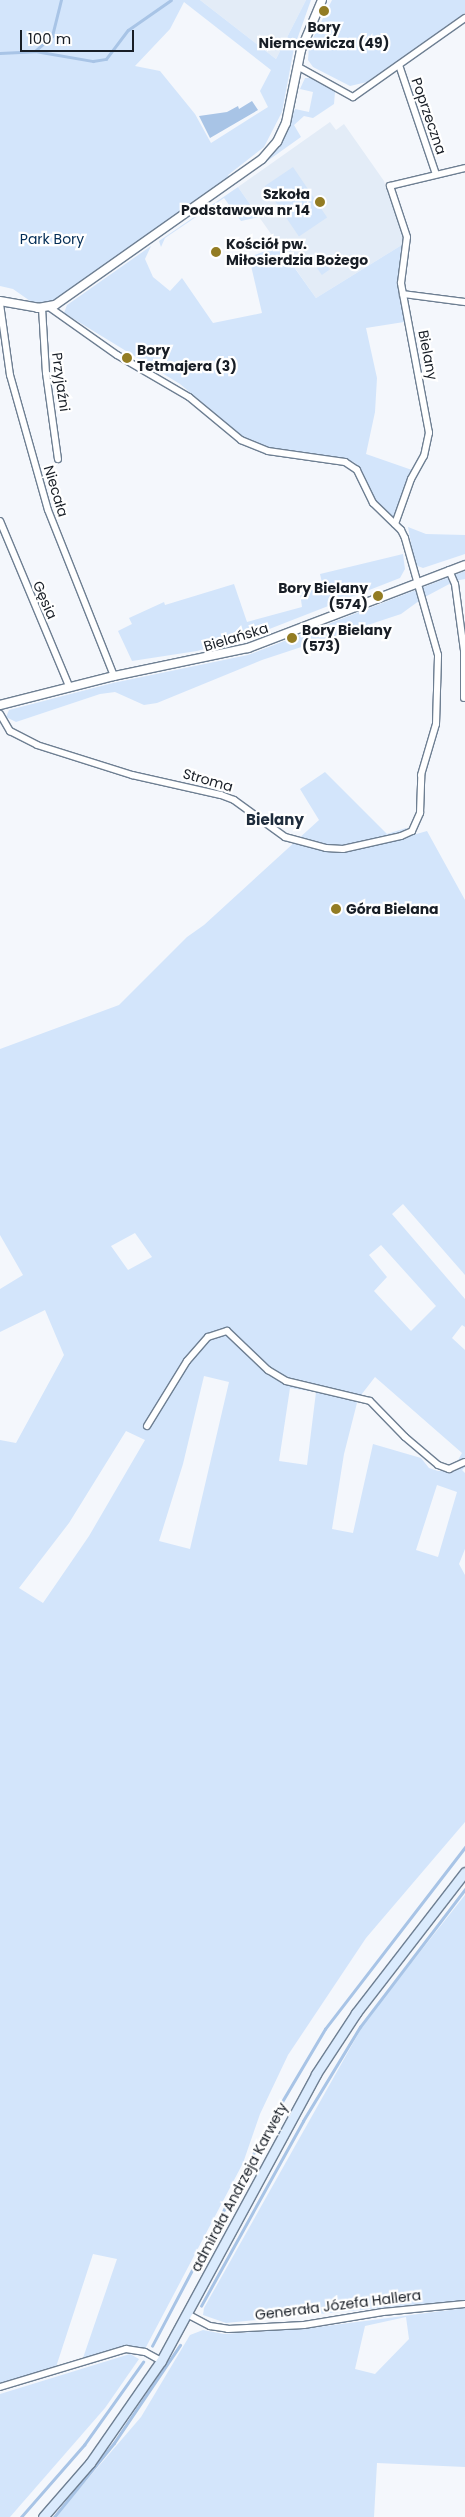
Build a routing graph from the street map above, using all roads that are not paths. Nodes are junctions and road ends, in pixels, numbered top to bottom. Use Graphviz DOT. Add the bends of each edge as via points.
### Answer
graph roads {
  1 [pos="322,0"];
  2 [pos="465,18"];
  3 [pos="399,65"];
  4 [pos="297,66"];
  5 [pos="465,168"];
  6 [pos="436,174"];
  7 [pos="403,294"];
  8 [pos="465,302"];
  9 [pos="0,303"];
  10 [pos="46,308"];
  11 [pos="58,459"];
  12 [pos="0,521"];
  13 [pos="395,524"];
  14 [pos="465,564"];
  15 [pos="450,570"];
  16 [pos="415,583"];
  17 [pos="114,676"];
  18 [pos="70,688"];
  19 [pos="464,698"];
  20 [pos="0,705"];
  21 [pos="0,714"];
  22 [pos="147,1426"];
  23 [pos="465,1462"];
  24 [pos="465,1872"];
  25 [pos="465,2304"];
  26 [pos="187,2314"];
  27 [pos="161,2361"];
  28 [pos="0,2387"];
  29 [pos="43,2517"];
  1 -- 4 [label="street" via="306,35"];
  2 -- 3 [label="street"];
  3 -- 4 [label="street" via="353,97"];
  3 -- 6 [label="street, Poprzeczna"];
  4 -- 10 [label="street" via="288,120 268,153 241,175"];
  5 -- 6 [label="street"];
  6 -- 7 [label="street, Bielany" via="390,186 407,238"];
  7 -- 8 [label="street"];
  7 -- 13 [label="street, Bielany" via="429,432 424,456 411,479"];
  9 -- 10 [label="street"];
  9 -- 17 [label="street, Niecała" via="10,375 48,510"];
  10 -- 11 [label="street, Przyjaźni" via="46,373"];
  10 -- 13 [label="street" via="118,356 189,397 241,440 268,451 352,466 373,504"];
  12 -- 18 [label="street, Gęsia"];
  13 -- 16 [label="street" via="405,538"];
  14 -- 15 [label="street, Bielańska"];
  15 -- 16 [label="street, Bielańska"];
  15 -- 19 [label="street" via="455,584 464,651"];
  16 -- 17 [label="street, Bielańska" via="248,648"];
  16 -- 21 [label="street, Stroma" via="438,655 440,674 436,724 421,775 420,813 412,830 401,836 343,849 294,839 270,829 234,800 221,795 132,776 23,740 10,731"];
  17 -- 18 [label="street, Bielańska"];
  18 -- 20 [label="street, Bielańska"];
  22 -- 23 [label="street" via="187,1361 208,1337 227,1331 268,1370 286,1381 370,1401 405,1438 438,1465 449,1469"];
  24 -- 26 [label="main road, admirała Andrzeja Karwety" via="356,2014 316,2074"];
  25 -- 26 [label="street, Generała Józefa Hallera" via="304,2324 228,2329 210,2326"];
  26 -- 27 [label="main road, admirała Andrzeja Karwety"];
  27 -- 28 [label="street" via="145,2352 126,2349"];
  27 -- 29 [label="main road, admirała Andrzeja Karwety" via="90,2463"];
}
